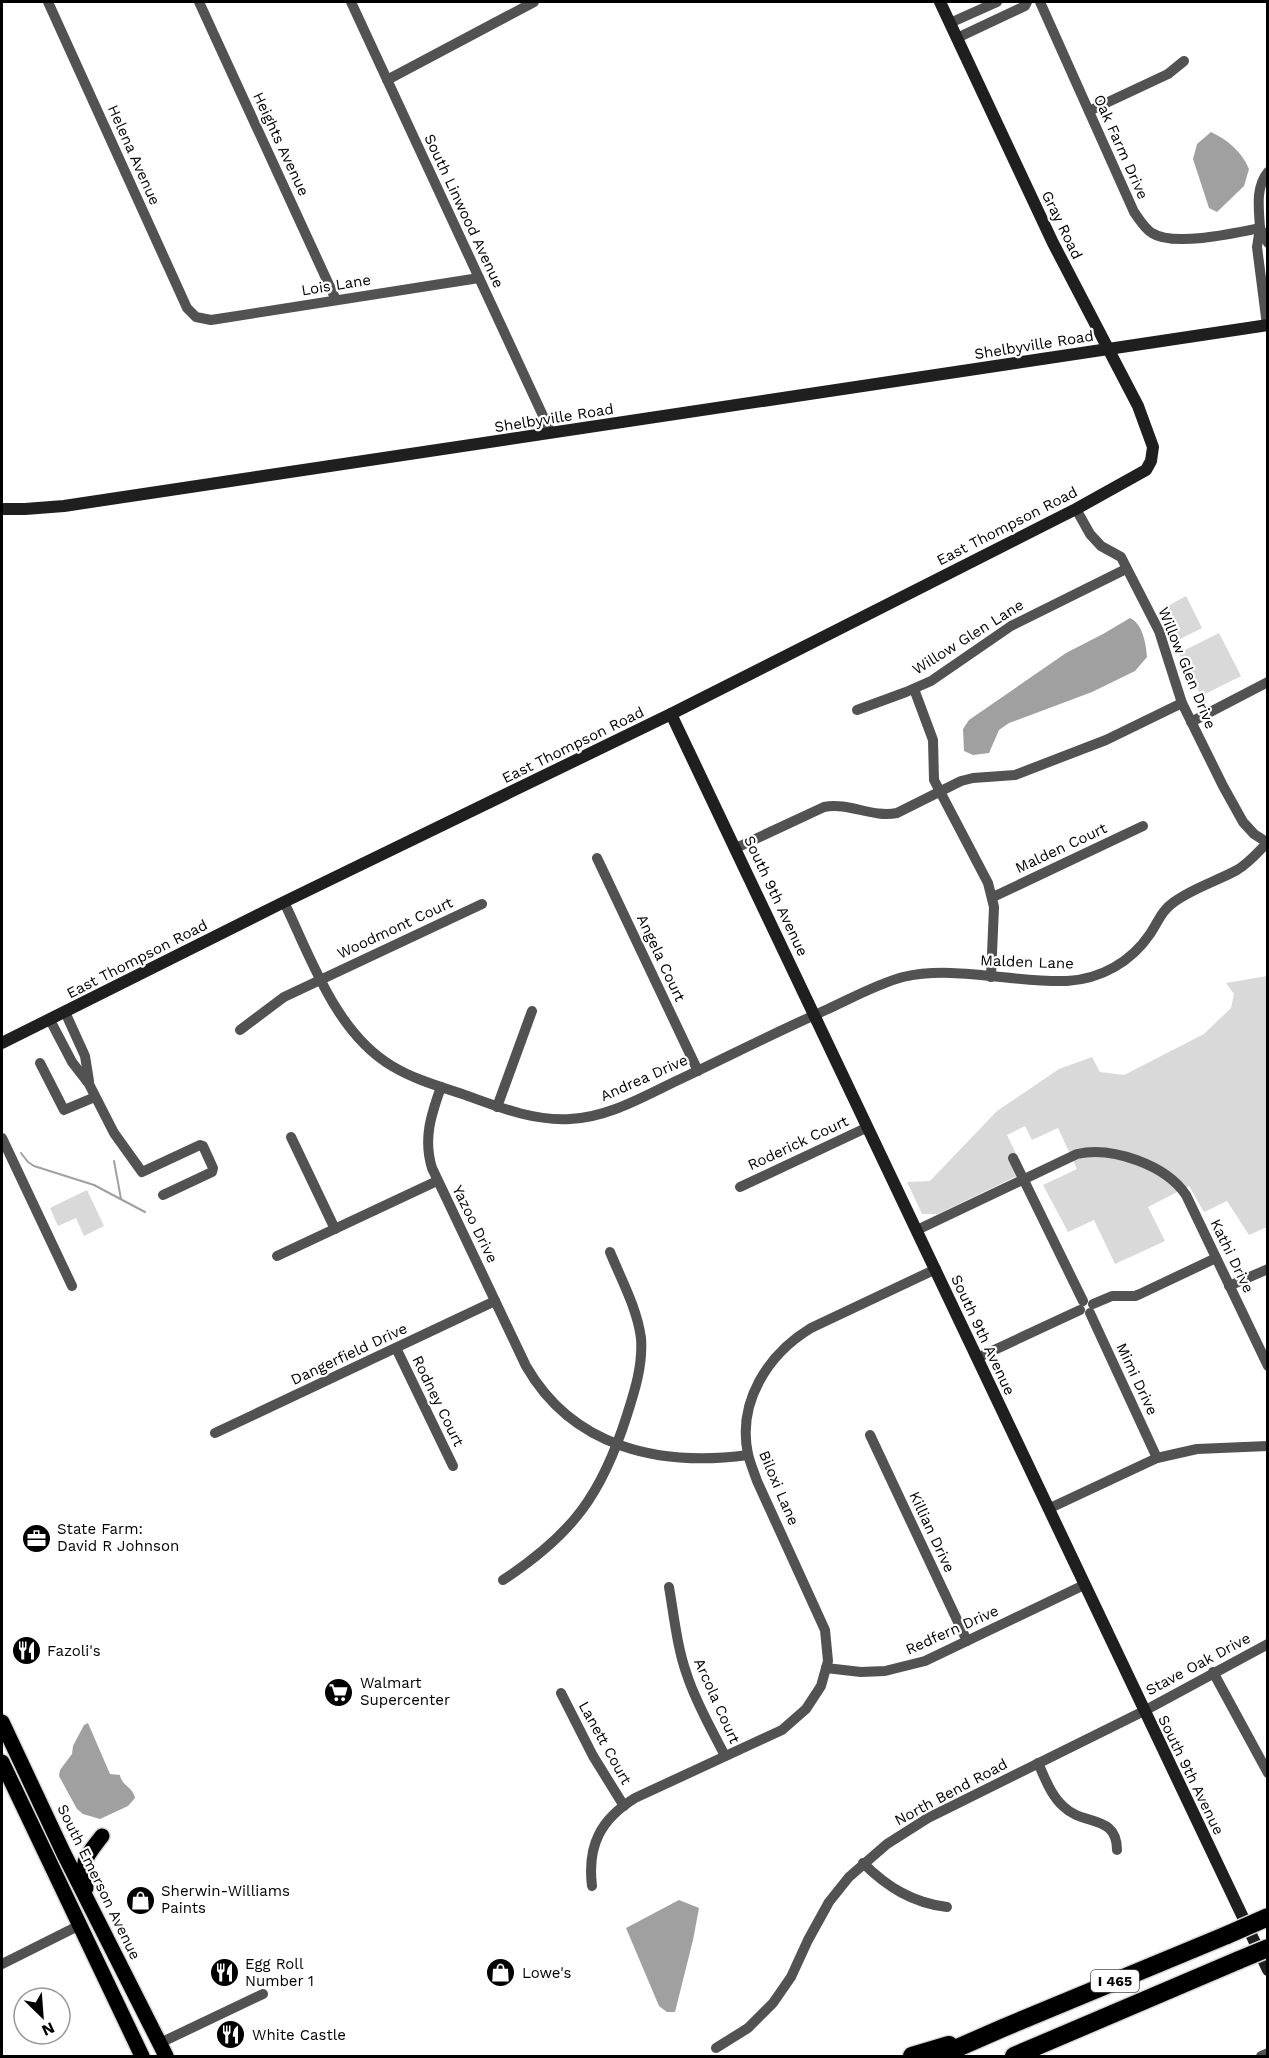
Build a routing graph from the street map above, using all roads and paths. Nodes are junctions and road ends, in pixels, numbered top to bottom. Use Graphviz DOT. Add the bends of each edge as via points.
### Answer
graph roads {
  1 [pos="48,2"];
  2 [pos="199,2"];
  3 [pos="351,2"];
  4 [pos="534,2"];
  5 [pos="940,2"];
  6 [pos="997,2"];
  7 [pos="1028,2"];
  8 [pos="1040,2"];
  9 [pos="950,23"];
  10 [pos="957,38"];
  11 [pos="1184,61"];
  12 [pos="387,80"];
  13 [pos="1089,111"];
  14 [pos="1268,172"];
  15 [pos="1260,228"];
  16 [pos="1268,243"];
  17 [pos="479,278"];
  18 [pos="336,300"];
  19 [pos="198,318"];
  20 [pos="1267,325"];
  21 [pos="1110,349"];
  22 [pos="551,433"];
  23 [pos="1151,461"];
  24 [pos="2,509"];
  25 [pos="1076,509"];
  26 [pos="1126,569"];
  27 [pos="1268,682"];
  28 [pos="914,689"];
  29 [pos="1182,703"];
  30 [pos="857,710"];
  31 [pos="671,714"];
  32 [pos="1191,722"];
  33 [pos="939,791"];
  34 [pos="1143,826"];
  35 [pos="1267,843"];
  36 [pos="736,848"];
  37 [pos="597,858"];
  38 [pos="993,897"];
  39 [pos="284,902"];
  40 [pos="482,904"];
  41 [pos="991,977"];
  42 [pos="322,980"];
  43 [pos="532,1011"];
  44 [pos="65,1012"];
  45 [pos="815,1015"];
  46 [pos="50,1020"];
  47 [pos="240,1030"];
  48 [pos="2,1043"];
  49 [pos="40,1063"];
  50 [pos="698,1071"];
  51 [pos="89,1084"];
  52 [pos="441,1087"];
  53 [pos="95,1097"];
  54 [pos="497,1107"];
  55 [pos="868,1126"];
  56 [pos="291,1137"];
  57 [pos="2,1138"];
  58 [pos="1013,1158"];
  59 [pos="1024,1179"];
  60 [pos="437,1180"];
  61 [pos="740,1187"];
  62 [pos="163,1196"];
  63 [pos="335,1229"];
  64 [pos="917,1230"];
  65 [pos="610,1252"];
  66 [pos="277,1256"];
  67 [pos="1216,1258"];
  68 [pos="936,1269"];
  69 [pos="1268,1269"];
  70 [pos="72,1286"];
  71 [pos="1229,1286"];
  72 [pos="495,1301"];
  73 [pos="1087,1307"];
  74 [pos="396,1348"];
  75 [pos="978,1358"];
  76 [pos="1268,1366"];
  77 [pos="215,1433"];
  78 [pos="870,1435"];
  79 [pos="618,1444"];
  80 [pos="1268,1446"];
  81 [pos="748,1455"];
  82 [pos="1157,1458"];
  83 [pos="453,1466"];
  84 [pos="1048,1509"];
  85 [pos="503,1580"];
  86 [pos="1084,1585"];
  87 [pos="669,1587"];
  88 [pos="967,1641"];
  89 [pos="1268,1644"];
  90 [pos="826,1668"];
  91 [pos="1213,1672"];
  92 [pos="561,1693"];
  93 [pos="1144,1711"];
  94 [pos="2,1722"];
  95 [pos="725,1756"];
  96 [pos="2,1762"];
  97 [pos="1038,1763"];
  98 [pos="1268,1773"];
  99 [pos="624,1806"];
  100 [pos="102,1836"];
  101 [pos="1116,1850"];
  102 [pos="863,1863"];
  103 [pos="592,1886"];
  104 [pos="89,1902"];
  105 [pos="947,1907"];
  106 [pos="1268,1917"];
  107 [pos="80,1925"];
  108 [pos="1268,1948"];
  109 [pos="2,1964"];
  110 [pos="1268,1970"];
  111 [pos="263,1994"];
  112 [pos="1003,2028"];
  113 [pos="716,2048"];
  114 [pos="163,2050"];
  115 [pos="1268,2054"];
  116 [pos="142,2056"];
  117 [pos="912,2056"];
  118 [pos="939,2056"];
  119 [pos="1014,2056"];
  120 [pos="1261,2056"];
  1 -- 19 [label="street, Helena Avenue" via="187,308"];
  2 -- 18 [label="street, Heights Avenue"];
  3 -- 12 [label="street, South Linwood Avenue"];
  4 -- 12 [label="street"];
  5 -- 9 [label="main road, Gray Road"];
  6 -- 9 [label="street"];
  7 -- 10 [label="street"];
  8 -- 13 [label="street, Oak Farm Drive"];
  9 -- 10 [label="main road, Gray Road"];
  10 -- 21 [label="main road, Gray Road" via="1053,243"];
  11 -- 13 [label="street" via="1168,74"];
  12 -- 17 [label="street, South Linwood Avenue"];
  13 -- 15 [label="street, Oak Farm Drive" via="1134,212 1153,234 1180,239"];
  14 -- 15 [label="street" via="1258,197"];
  15 -- 16 [label="street"];
  15 -- 20 [label="street" via="1257,247"];
  17 -- 18 [label="street, Lois Lane"];
  17 -- 22 [label="street, South Linwood Avenue"];
  18 -- 19 [label="street, Lois Lane" via="211,320"];
  20 -- 21 [label="main road"];
  21 -- 22 [label="main road, Shelbyville Road"];
  21 -- 23 [label="main road, Gray Road" via="1138,406 1153,447"];
  22 -- 24 [label="main road, Shelbyville Road" via="64,506"];
  23 -- 25 [label="main road, East Thompson Road" via="1146,470"];
  25 -- 26 [label="street, Willow Glen Drive" via="1090,534 1101,546 1121,557"];
  25 -- 31 [label="main road, East Thompson Road"];
  26 -- 28 [label="street, Willow Glen Lane" via="1011,626 938,677"];
  26 -- 29 [label="street, Willow Glen Drive" via="1159,631"];
  27 -- 32 [label="street"];
  28 -- 30 [label="street, Willow Glen Lane"];
  28 -- 33 [label="street" via="933,740 933,776"];
  29 -- 32 [label="street, Willow Glen Drive"];
  29 -- 33 [label="street" via="1106,740 1015,775 974,778"];
  31 -- 36 [label="main road, South 9th Avenue"];
  31 -- 39 [label="main road, East Thompson Road"];
  32 -- 35 [label="street, Willow Glen Drive" via="1239,816"];
  33 -- 36 [label="street" via="888,815 824,807"];
  33 -- 38 [label="street"];
  34 -- 38 [label="street, Malden Court"];
  35 -- 41 [label="street, Malden Lane" via="1236,871 1172,903 1140,947 1096,976 1064,981"];
  36 -- 45 [label="main road, South 9th Avenue"];
  37 -- 50 [label="street, Angela Court"];
  38 -- 41 [label="street"];
  39 -- 42 [label="street"];
  39 -- 44 [label="main road, East Thompson Road"];
  40 -- 42 [label="street, Woodmont Court"];
  41 -- 45 [label="street, Malden Lane" via="914,975 886,983"];
  42 -- 47 [label="street, Woodmont Court" via="284,997"];
  42 -- 52 [label="street" via="348,1027 370,1050 407,1074"];
  43 -- 54 [label="street"];
  44 -- 46 [label="main road, East Thompson Road"];
  44 -- 51 [label="street" via="85,1056"];
  45 -- 50 [label="street, Andrea Drive"];
  45 -- 55 [label="main road, South 9th Avenue"];
  46 -- 48 [label="main road, East Thompson Road"];
  46 -- 51 [label="street" via="72,1062"];
  49 -- 53 [label="street" via="64,1110"];
  50 -- 54 [label="street, Andrea Drive" via="627,1105 585,1117 537,1117"];
  51 -- 53 [label="street"];
  52 -- 54 [label="street, Andrea Drive"];
  52 -- 60 [label="street, Yazoo Drive" via="427,1136 429,1160"];
  53 -- 62 [label="street" via="114,1133 142,1172 200,1144 204,1147 212,1172"];
  55 -- 61 [label="street, Roderick Court"];
  55 -- 64 [label="main road, South 9th Avenue"];
  56 -- 63 [label="street"];
  57 -- 70 [label="street"];
  58 -- 59 [label="street, Mimi Drive"];
  59 -- 64 [label="street"];
  59 -- 67 [label="street, Kathi Drive" via="1084,1152 1101,1152 1157,1168 1184,1192"];
  59 -- 73 [label="street, Mimi Drive"];
  60 -- 63 [label="street"];
  60 -- 72 [label="street, Yazoo Drive"];
  63 -- 66 [label="street"];
  64 -- 68 [label="main road, South 9th Avenue"];
  65 -- 79 [label="street" via="636,1315 641,1339 634,1394"];
  67 -- 71 [label="street, Kathi Drive"];
  67 -- 73 [label="street" via="1135,1296 1112,1296"];
  68 -- 75 [label="main road, South 9th Avenue"];
  68 -- 81 [label="street, Biloxi Lane" via="811,1328 785,1346 769,1364 754,1392 747,1423"];
  69 -- 71 [label="street"];
  71 -- 76 [label="street, Kathi Drive"];
  72 -- 74 [label="street, Dangerfield Drive"];
  72 -- 79 [label="street, Yazoo Drive" via="526,1366 551,1402 578,1425"];
  73 -- 75 [label="street"];
  73 -- 82 [label="street, Mimi Drive"];
  74 -- 77 [label="street, Dangerfield Drive"];
  74 -- 83 [label="street, Rodney Court"];
  75 -- 84 [label="main road, South 9th Avenue"];
  78 -- 88 [label="street, Killian Drive"];
  79 -- 81 [label="street, Yazoo Drive" via="668,1457"];
  79 -- 85 [label="street" via="579,1514 551,1545"];
  80 -- 82 [label="street" via="1197,1449"];
  81 -- 90 [label="street, Biloxi Lane" via="822,1619 828,1648"];
  82 -- 84 [label="street"];
  84 -- 86 [label="main road, South 9th Avenue"];
  86 -- 88 [label="street, Redfern Drive"];
  86 -- 93 [label="main road, South 9th Avenue"];
  87 -- 95 [label="street, Arcola Court" via="686,1673"];
  88 -- 90 [label="street, Redfern Drive" via="925,1661 885,1671"];
  89 -- 91 [label="street, Stave Oak Drive"];
  90 -- 95 [label="street" via="813,1700 792,1723"];
  91 -- 93 [label="street, Stave Oak Drive"];
  91 -- 98 [label="street"];
  92 -- 99 [label="street, Lanett Court"];
  93 -- 97 [label="street, North Bend Road"];
  93 -- 110 [label="main road, South 9th Avenue"];
  94 -- 104 [label="main road, South Emerson Avenue"];
  95 -- 99 [label="street"];
  96 -- 107 [label="main road"];
  97 -- 101 [label="street" via="1062,1806 1109,1828 1117,1838"];
  97 -- 102 [label="street, North Bend Road" via="928,1818"];
  99 -- 103 [label="street" via="609,1819 595,1843"];
  100 -- 104 [label="main road" via="83,1869"];
  102 -- 105 [label="street" via="909,1897"];
  102 -- 113 [label="street, North Bend Road" via="822,1912 791,1977 773,2003 748,2028"];
  104 -- 114 [label="main road, South Emerson Avenue"];
  106 -- 112 [label="highway, I 465, bridge"];
  107 -- 109 [label="street"];
  107 -- 116 [label="main road"];
  108 -- 119 [label="highway, I 465, bridge"];
  111 -- 114 [label="street"];
  112 -- 117 [label="highway"];
  112 -- 118 [label="highway, I 465"];
  115 -- 120 [label="street"];
}
